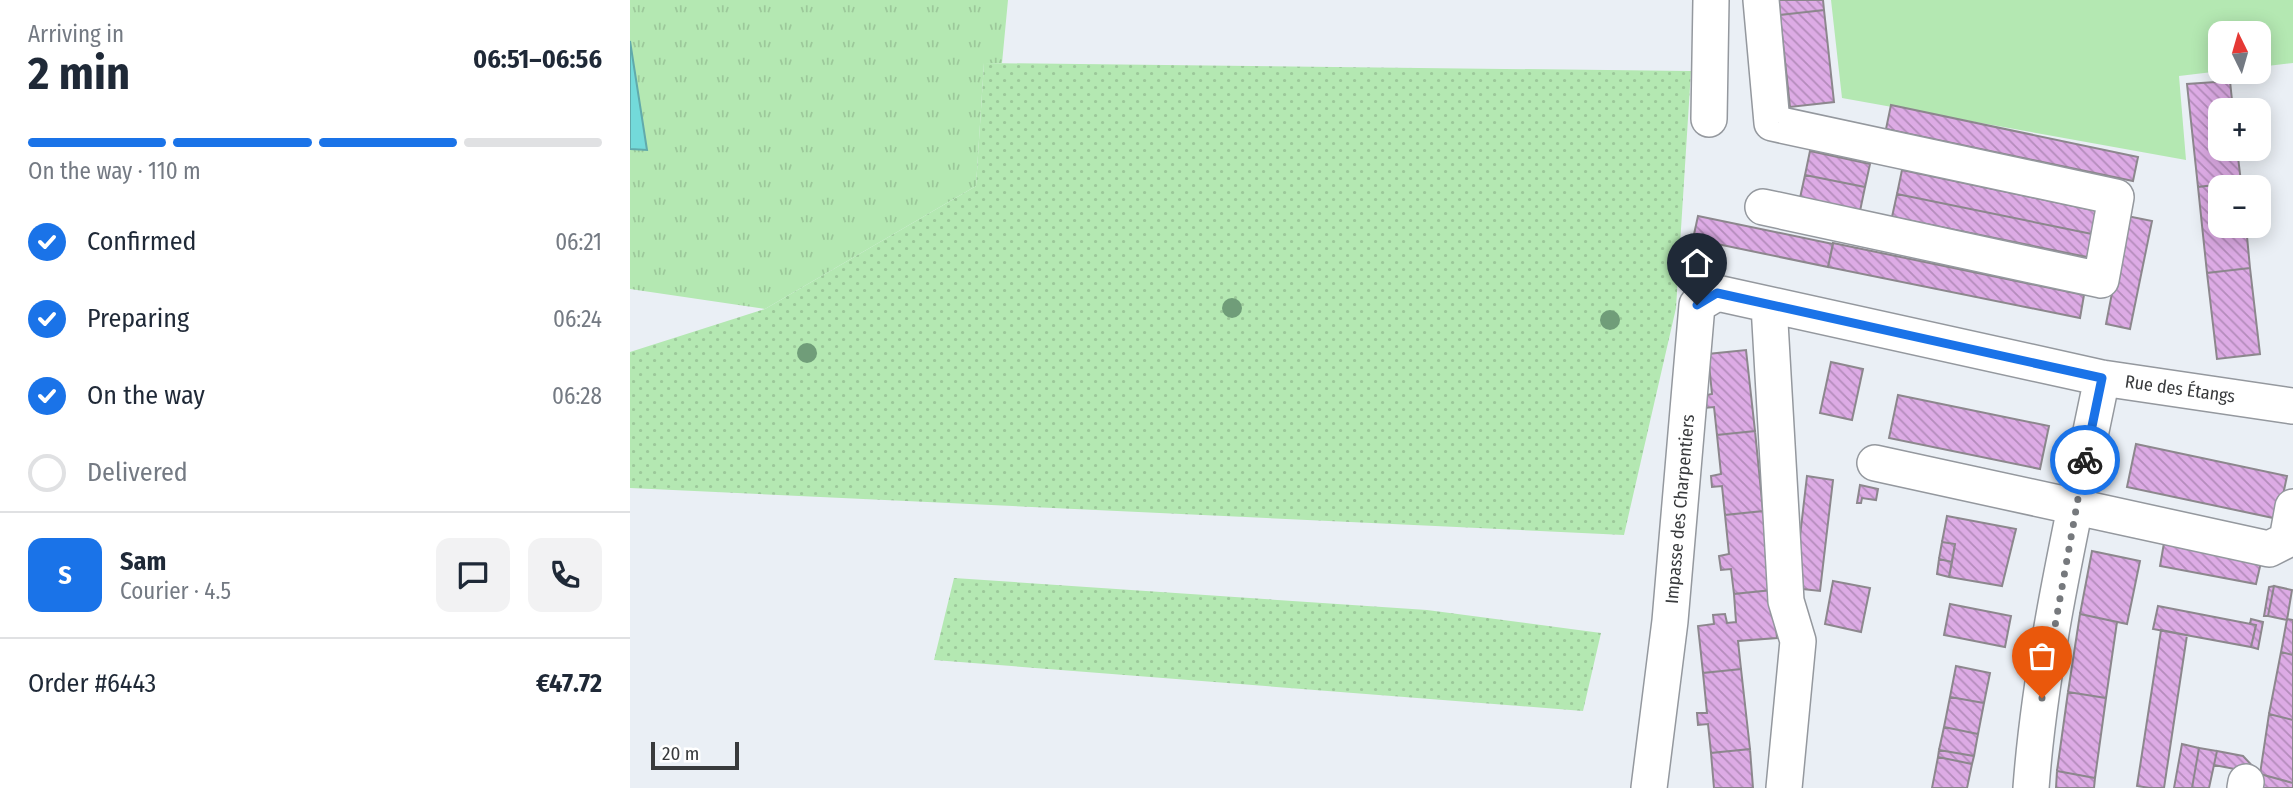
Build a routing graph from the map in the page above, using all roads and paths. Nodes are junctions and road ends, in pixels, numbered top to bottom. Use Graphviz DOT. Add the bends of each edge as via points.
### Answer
graph roads {
  1 [pos="1711,0"];
  2 [pos="1761,0"];
  3 [pos="1709,119"];
  4 [pos="1763,207"];
  5 [pos="1769,305"];
  6 [pos="1821,317"];
  7 [pos="2102,378"];
  8 [pos="2293,406"];
  9 [pos="1875,463"];
  10 [pos="2076,507"];
  11 [pos="2293,508"];
  12 [pos="1649,788"];
  13 [pos="1784,788"];
  14 [pos="2031,788"];
  1 -- 3 [label="street"];
  2 -- 4 [label="street" via="1772,122 2116,197 2101,280"];
  5 -- 6 [label="street, Impasse des Charpentiers"];
  5 -- 12 [label="street, Impasse des Charpentiers" via="1717,293 1697,305 1670,621"];
  5 -- 13 [label="street" via="1786,601 1798,641"];
  6 -- 7 [label="street, Rue des Étangs"];
  7 -- 8 [label="street, Rue des Étangs"];
  7 -- 10 [label="street"];
  9 -- 10 [label="street"];
  10 -- 11 [label="street" via="2269,549 2287,540"];
  10 -- 14 [label="street"];
}
